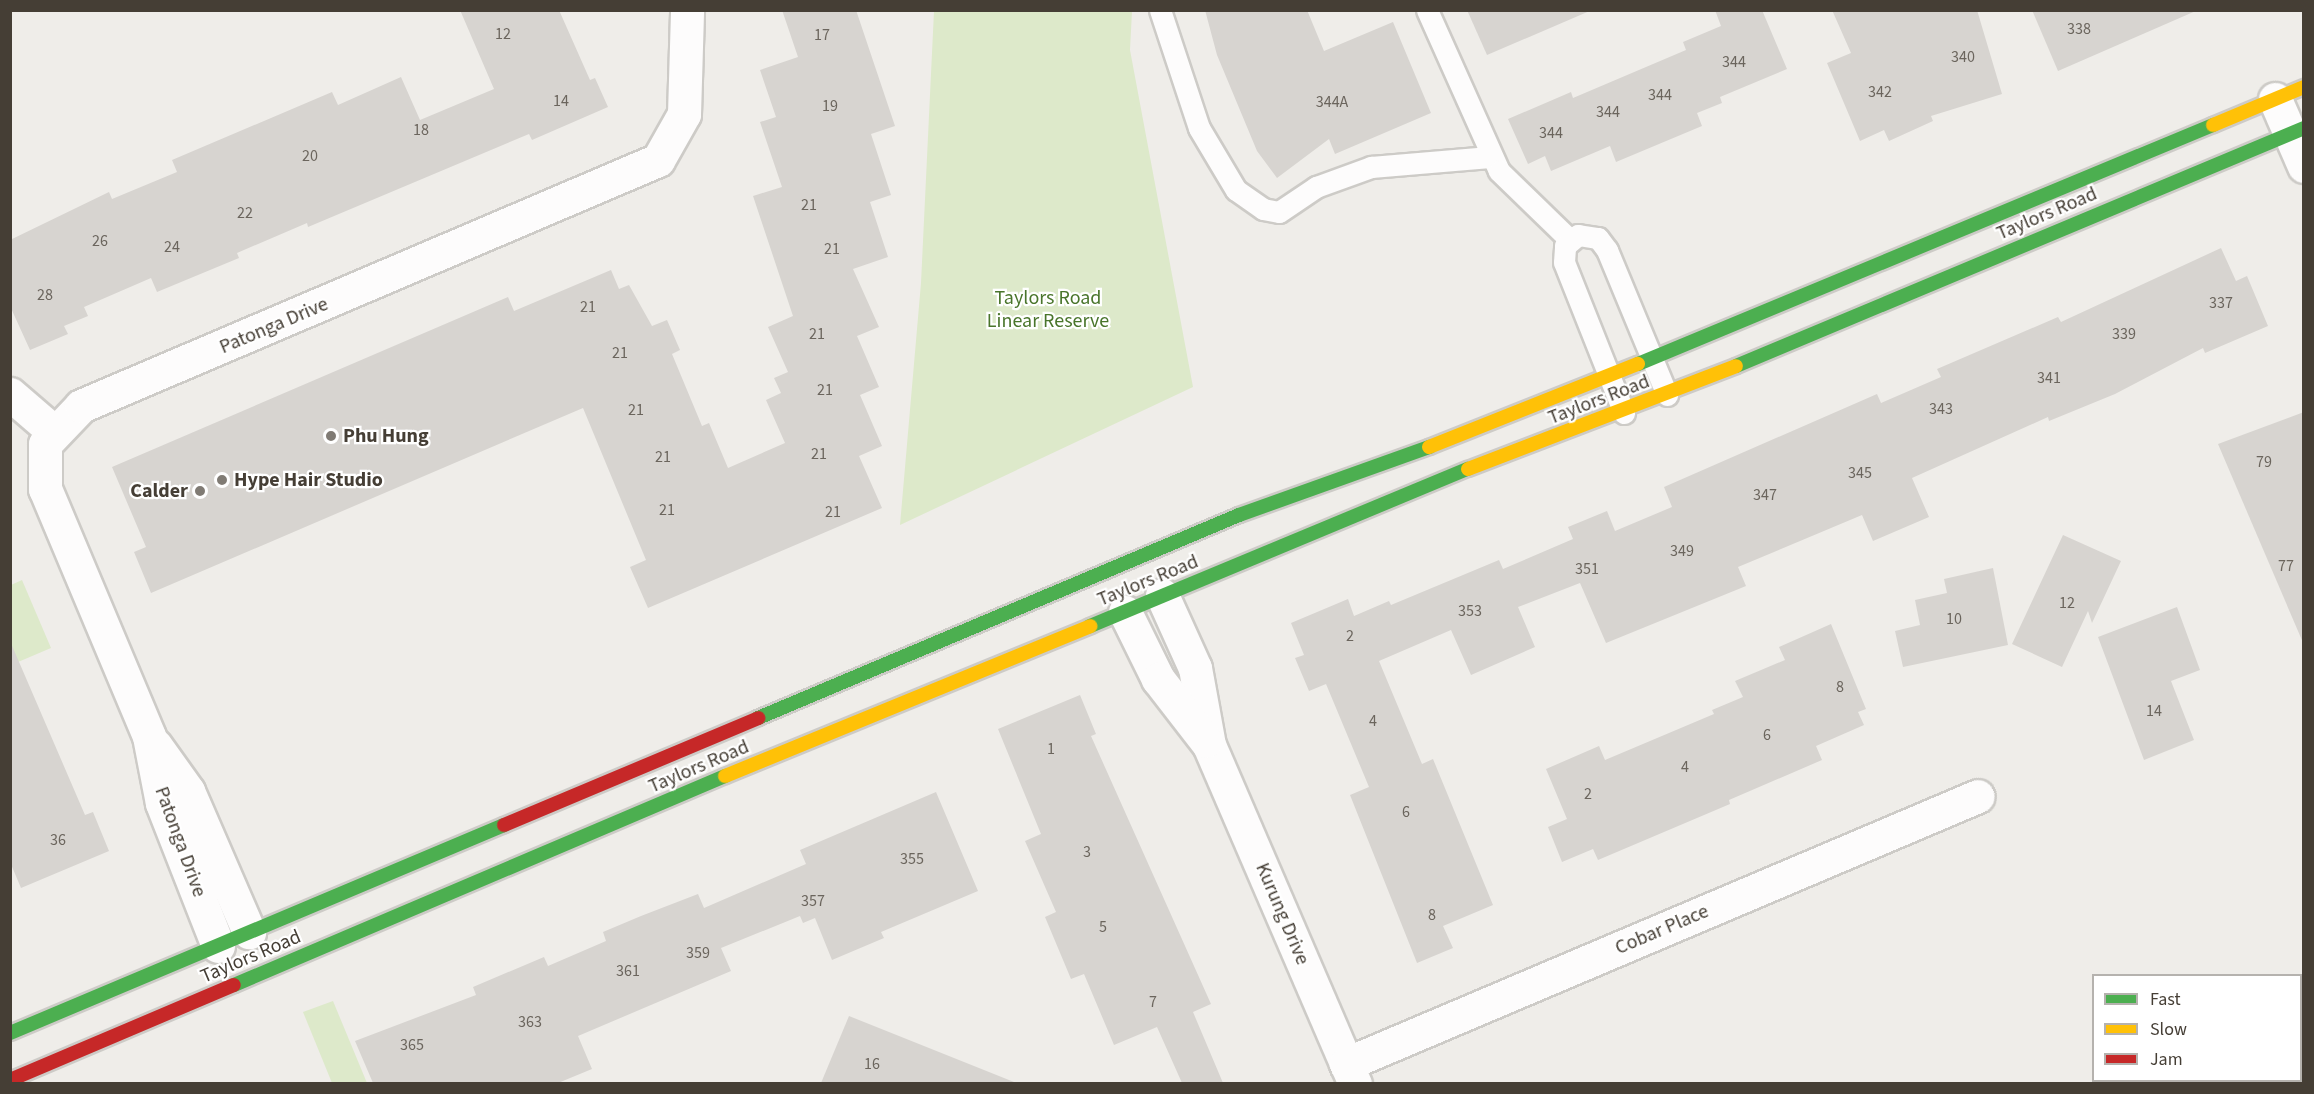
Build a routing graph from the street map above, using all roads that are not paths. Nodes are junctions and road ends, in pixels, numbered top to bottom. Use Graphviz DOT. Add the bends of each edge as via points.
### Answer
graph roads {
  1 [pos="687,10"];
  2 [pos="1160,10"];
  3 [pos="1426,10"];
  4 [pos="2289,93"];
  5 [pos="2297,130"];
  6 [pos="1490,157"];
  7 [pos="2304,166"];
  8 [pos="1570,240"];
  9 [pos="1651,358"];
  10 [pos="1607,377"];
  11 [pos="10,394"];
  12 [pos="1667,395"];
  13 [pos="1624,413"];
  14 [pos="53,431"];
  15 [pos="1124,571"];
  16 [pos="1149,585"];
  17 [pos="1124,606"];
  18 [pos="1209,745"];
  19 [pos="1978,796"];
  20 [pos="564,799"];
  21 [pos="534,812"];
  22 [pos="560,832"];
  23 [pos="237,949"];
  24 [pos="248,980"];
  25 [pos="10,1033"];
  26 [pos="1351,1074"];
  27 [pos="10,1080"];
  1 -- 14 [label="street, Patonga Drive" via="684,114 658,160 81,406"];
  2 -- 6 [label="lane" via="1199,128 1236,190 1263,209 1279,212 1316,187 1371,167"];
  3 -- 6 [label="lane"];
  4 -- 5 [label="street"];
  4 -- 9 [label="main road, Taylors Road"];
  5 -- 7 [label="street"];
  5 -- 12 [label="main road, Taylors Road"];
  6 -- 8 [label="lane" via="1506,181"];
  8 -- 9 [label="lane" via="1587,234 1598,238 1607,250"];
  8 -- 10 [label="lane" via="1562,254 1564,262"];
  9 -- 10 [label="main road, Taylors Road"];
  9 -- 12 [label="lane"];
  10 -- 13 [label="lane"];
  10 -- 15 [label="main road, Taylors Road" via="1359,475 1239,515"];
  11 -- 14 [label="street"];
  12 -- 13 [label="main road, Taylors Road"];
  13 -- 16 [label="main road, Taylors Road" via="1440,478 1305,540"];
  14 -- 23 [label="street, Patonga Drive" via="42,461 45,489 149,736 162,803"];
  15 -- 16 [label="main road"];
  15 -- 20 [label="main road, Taylors Road"];
  16 -- 17 [label="main road, Taylors Road"];
  16 -- 18 [label="street, Kurung Drive" via="1195,668"];
  17 -- 18 [label="street, Kurung Drive" via="1158,679"];
  17 -- 22 [label="main road, Taylors Road"];
  18 -- 26 [label="street, Kurung Drive"];
  19 -- 26 [label="street, Cobar Place"];
  20 -- 21 [label="main road, Taylors Road"];
  20 -- 22 [label="main road"];
  21 -- 22 [label="main road"];
  21 -- 23 [label="main road, Taylors Road"];
  22 -- 24 [label="main road, Taylors Road"];
  23 -- 24 [label="main road"];
  23 -- 25 [label="main road, Taylors Road"];
  24 -- 27 [label="main road, Taylors Road"];
}
